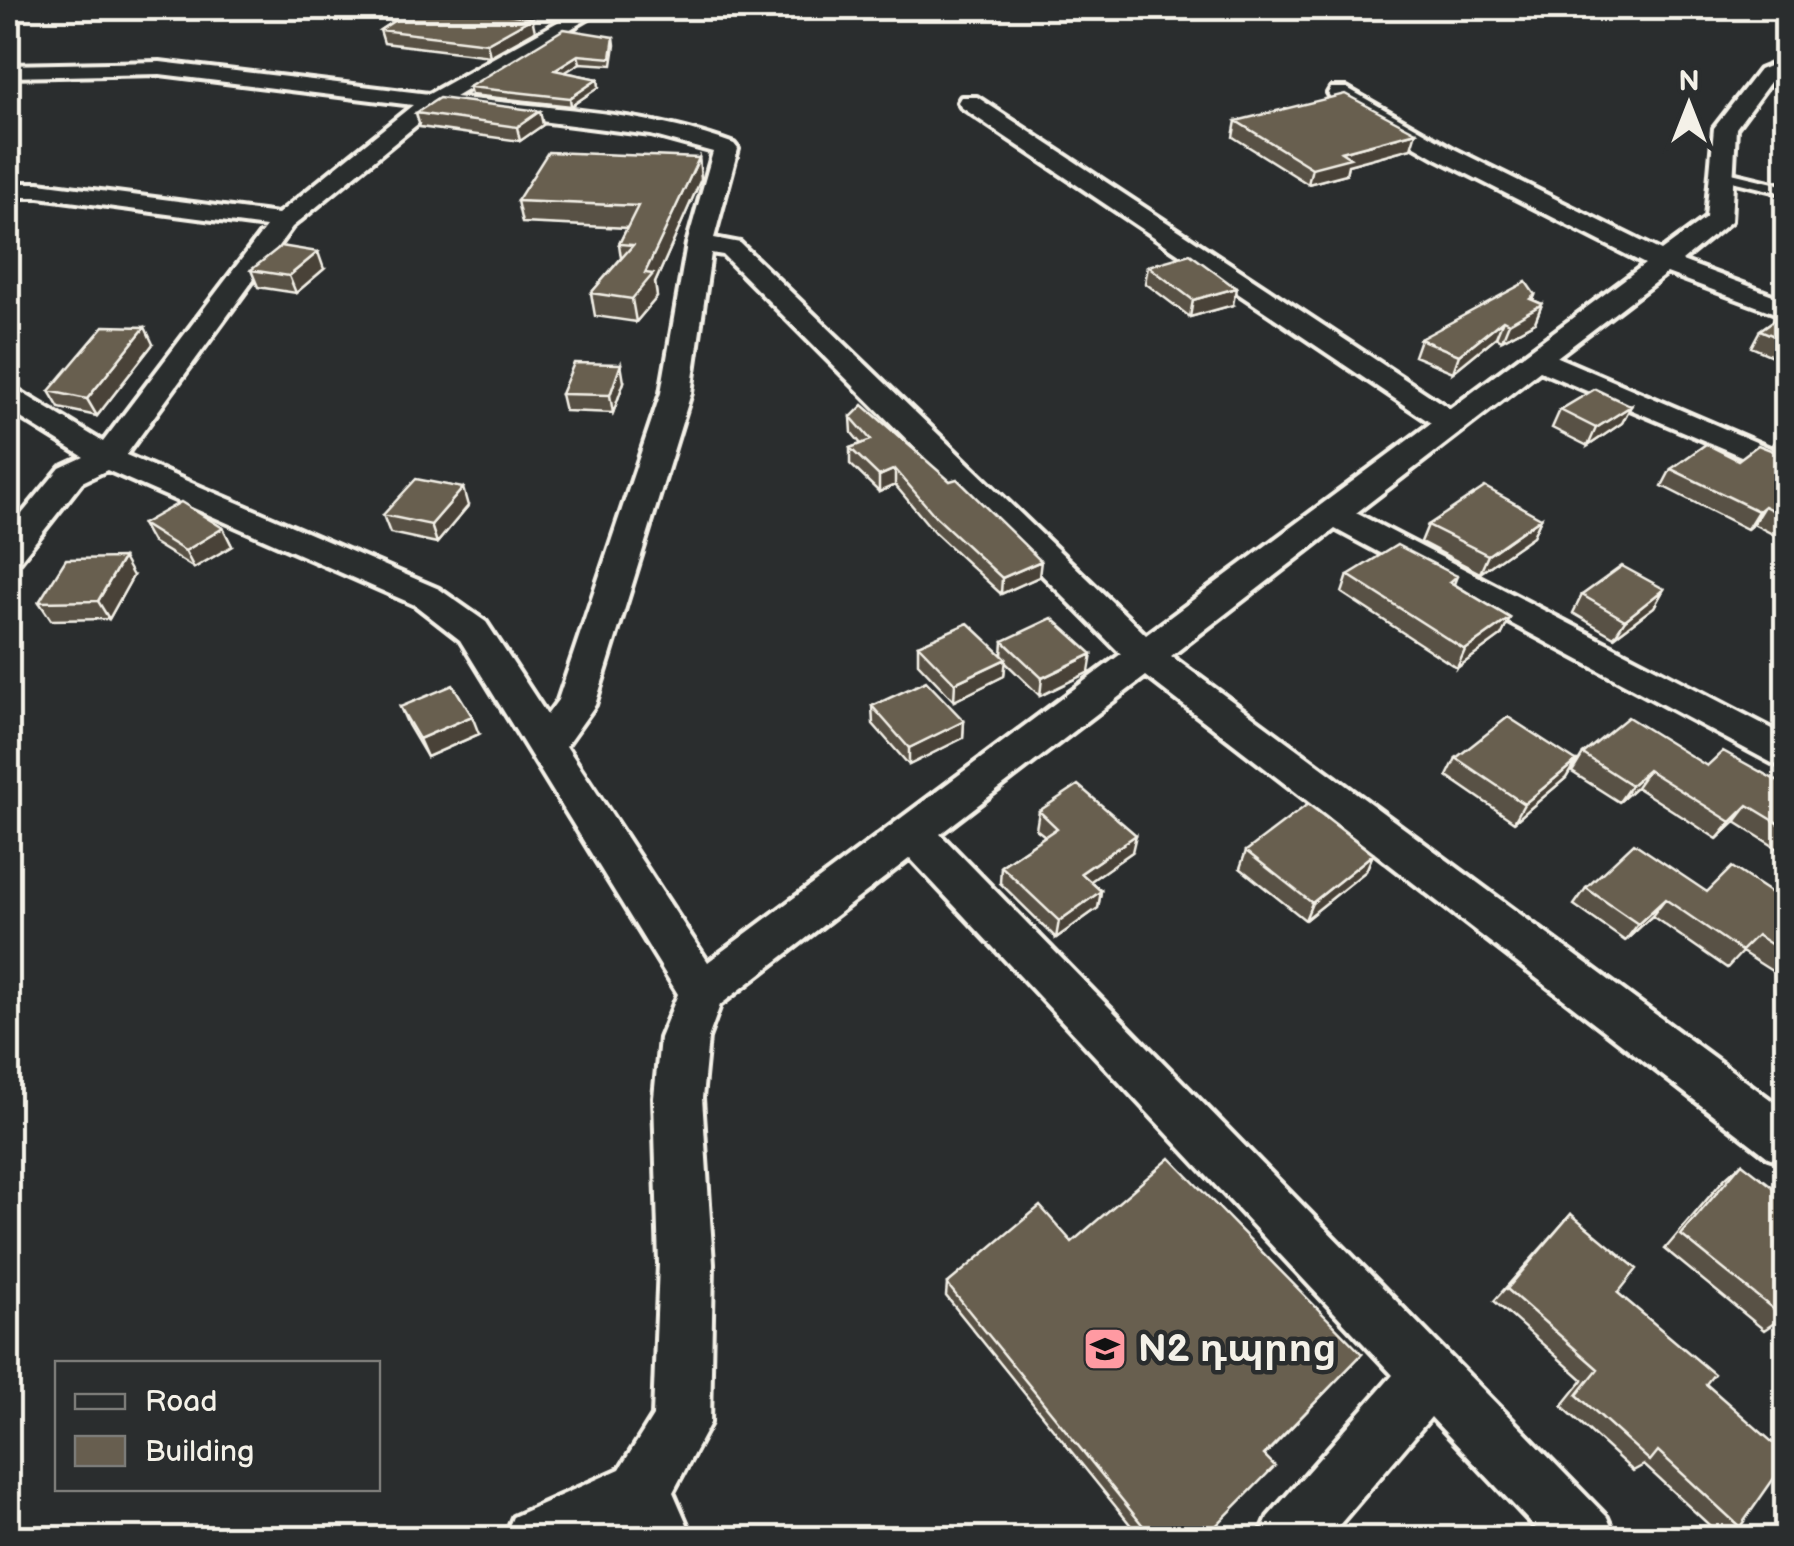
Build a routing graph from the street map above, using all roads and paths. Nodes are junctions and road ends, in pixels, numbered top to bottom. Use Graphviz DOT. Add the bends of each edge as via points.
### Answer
graph roads {
  1 [pos="596,8"];
  2 [pos="8,70"];
  3 [pos="1780,72"];
  4 [pos="1339,93"];
  5 [pos="431,102"];
  6 [pos="970,102"];
  7 [pos="1719,174"];
  8 [pos="8,190"];
  9 [pos="1786,190"];
  10 [pos="284,222"];
  11 [pos="700,244"];
  12 [pos="1662,262"];
  13 [pos="1786,309"];
  14 [pos="1537,359"];
  15 [pos="8,397"];
  16 [pos="1453,424"];
  17 [pos="107,458"];
  18 [pos="1786,466"];
  19 [pos="1332,514"];
  20 [pos="8,553"];
  21 [pos="1146,657"];
  22 [pos="546,744"];
  23 [pos="1786,753"];
  24 [pos="910,831"];
  25 [pos="702,992"];
  26 [pos="1786,1140"];
  27 [pos="1430,1375"];
  28 [pos="645,1522"];
  29 [pos="534,1538"];
  30 [pos="1289,1538"];
  31 [pos="1586,1538"];
  1 -- 5 [label="street"];
  2 -- 5 [label="street" via="160,68"];
  3 -- 7 [label="street" via="1725,128"];
  4 -- 12 [label="street"];
  5 -- 10 [label="street"];
  5 -- 11 [label="street" via="651,128 726,149"];
  6 -- 16 [label="street"];
  7 -- 9 [label="lane"];
  7 -- 12 [label="street" via="1718,222"];
  8 -- 10 [label="street"];
  10 -- 17 [label="street"];
  11 -- 21 [label="street" via="731,248"];
  11 -- 22 [label="street" via="676,393 576,705"];
  12 -- 13 [label="street"];
  12 -- 14 [label="street"];
  14 -- 16 [label="street"];
  14 -- 18 [label="street"];
  15 -- 17 [label="street"];
  16 -- 19 [label="street"];
  17 -- 20 [label="street" via="71,475"];
  17 -- 22 [label="street" via="427,598 472,631"];
  19 -- 21 [label="street"];
  19 -- 23 [label="street"];
  21 -- 24 [label="street"];
  21 -- 26 [label="street"];
  22 -- 25 [label="street"];
  24 -- 25 [label="street"];
  24 -- 27 [label="street"];
  25 -- 28 [label="street" via="684,1038 678,1098 686,1264 680,1423"];
  27 -- 30 [label="street"];
  27 -- 31 [label="street"];
  28 -- 29 [label="street"];
}
